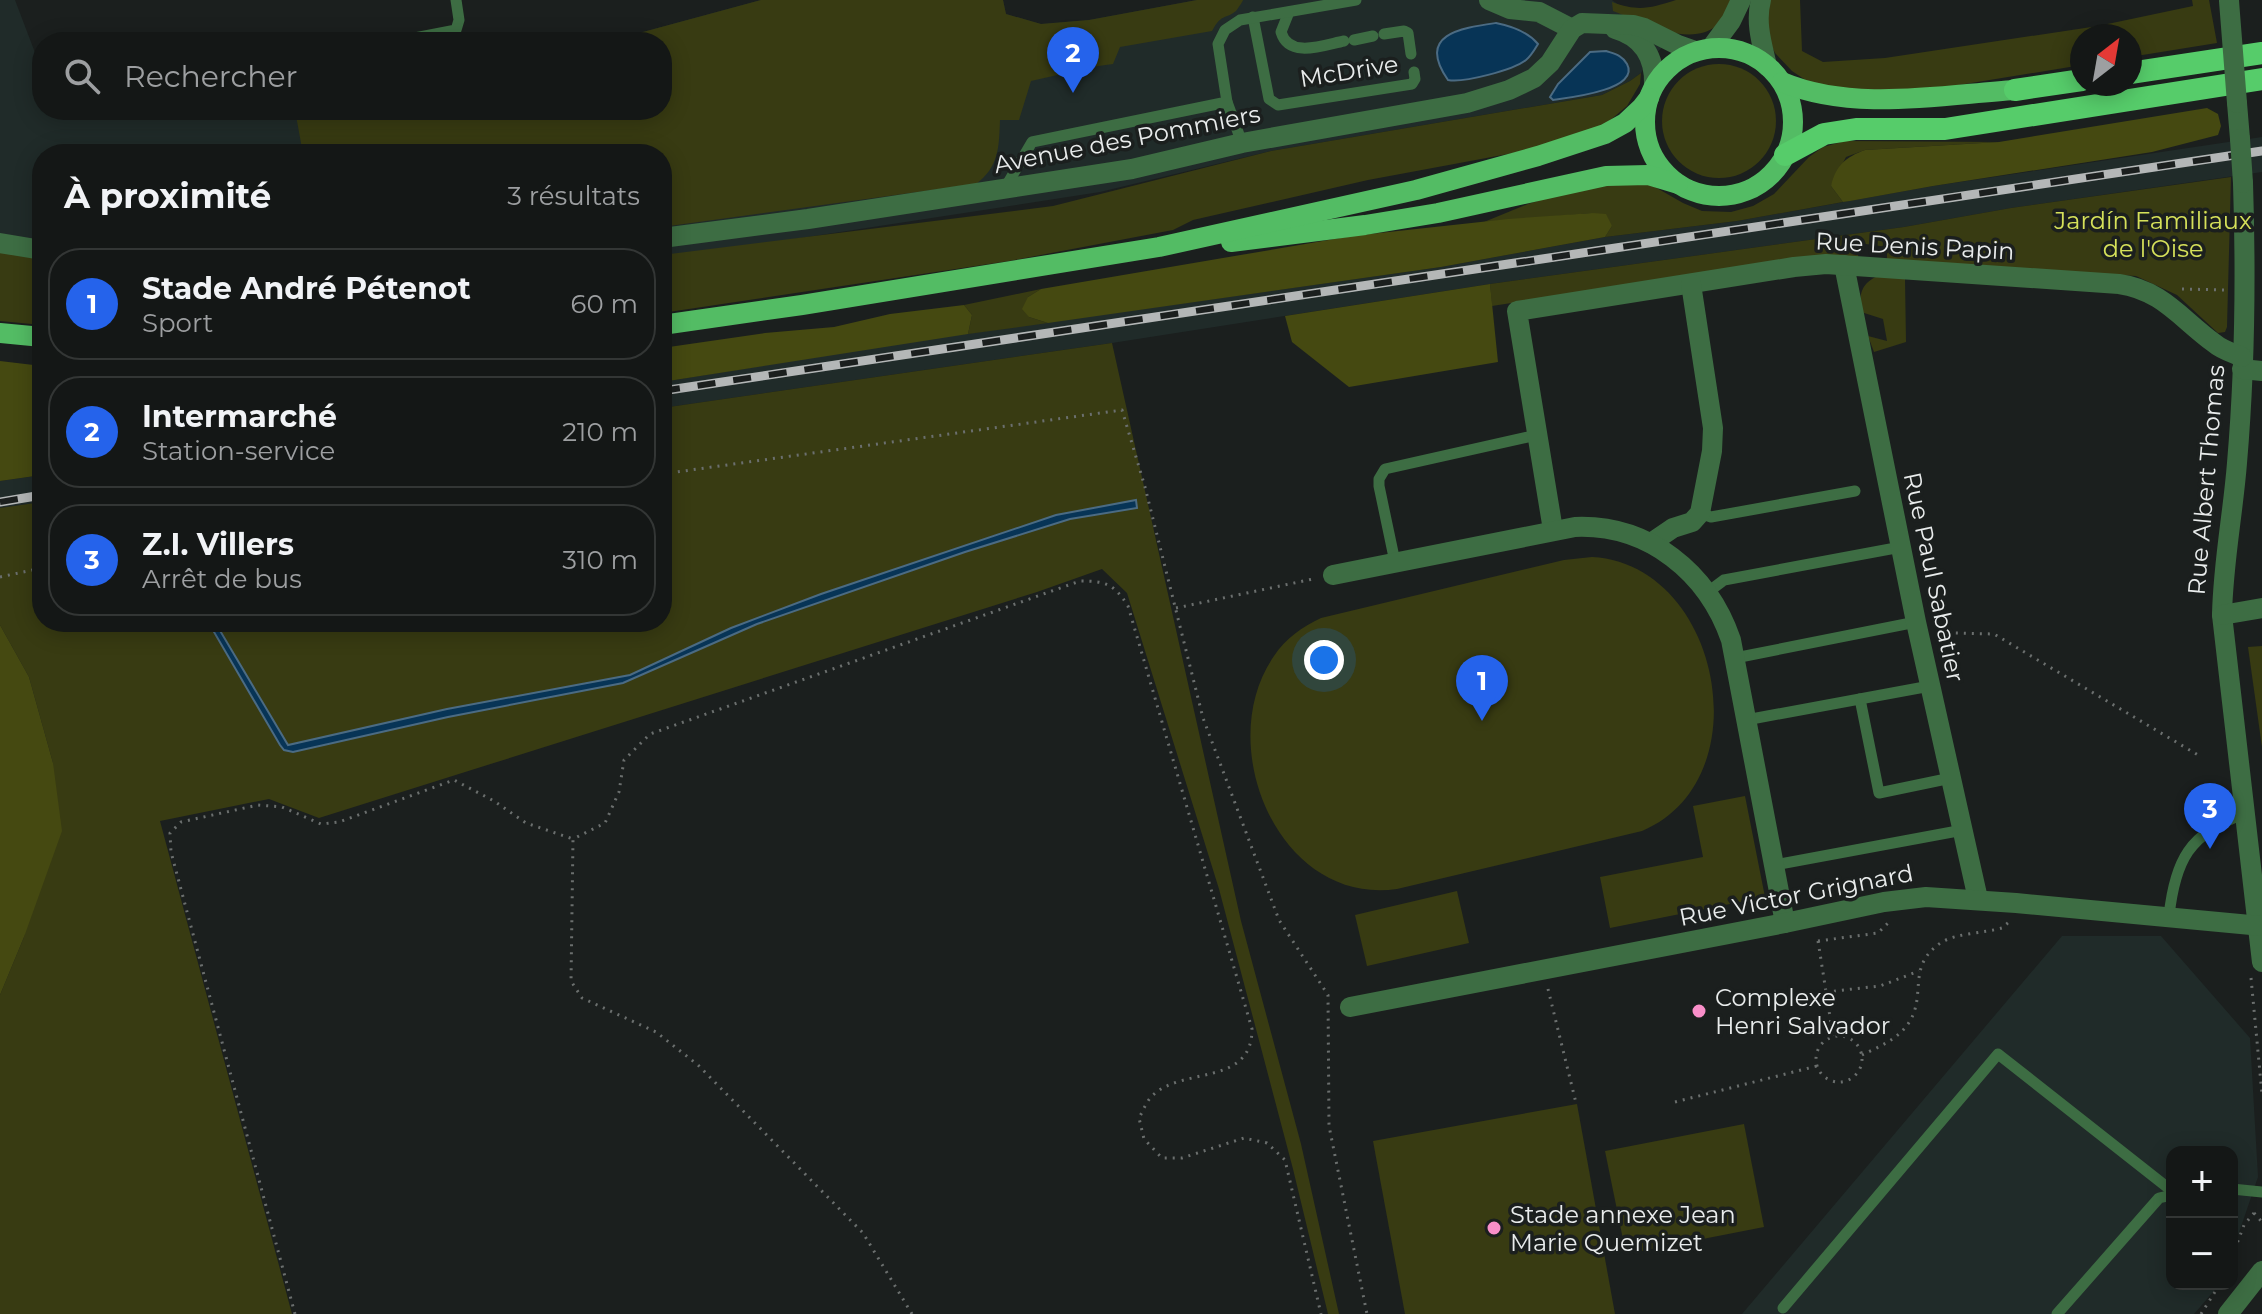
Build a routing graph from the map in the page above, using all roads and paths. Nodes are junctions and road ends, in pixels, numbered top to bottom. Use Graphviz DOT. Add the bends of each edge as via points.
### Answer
graph roads {
  1 [pos="456,0"];
  2 [pos="1356,0"];
  3 [pos="1489,0"];
  4 [pos="1741,0"];
  5 [pos="1761,0"];
  6 [pos="2229,0"];
  7 [pos="1289,12"];
  8 [pos="1253,17"];
  9 [pos="1596,23"];
  10 [pos="1572,29"];
  11 [pos="446,32"];
  12 [pos="1703,50"];
  13 [pos="2262,53"];
  14 [pos="1411,54"];
  15 [pos="1767,66"];
  16 [pos="2142,71"];
  17 [pos="1414,72"];
  18 [pos="2262,79"];
  19 [pos="1782,82"];
  20 [pos="2070,82"];
  21 [pos="2015,90"];
  22 [pos="1651,92"];
  23 [pos="1227,102"];
  24 [pos="1242,143"];
  25 [pos="1785,155"];
  26 [pos="1678,184"];
  27 [pos="1004,189"];
  28 [pos="672,237"];
  29 [pos="0,243"];
  30 [pos="1159,247"];
  31 [pos="32,248"];
  32 [pos="1844,265"];
  33 [pos="1691,284"];
  34 [pos="2244,290"];
  35 [pos="2169,306"];
  36 [pos="672,324"];
  37 [pos="0,333"];
  38 [pos="32,336"];
  39 [pos="2249,366"];
  40 [pos="1537,435"];
  41 [pos="672,473"];
  42 [pos="1855,491"];
  43 [pos="1700,513"];
  44 [pos="1553,530"];
  45 [pos="1651,543"];
  46 [pos="1901,547"];
  47 [pos="1395,562"];
  48 [pos="32,570"];
  49 [pos="1333,575"];
  50 [pos="0,577"];
  51 [pos="1708,592"];
  52 [pos="1175,608"];
  53 [pos="2262,608"];
  54 [pos="2222,615"];
  55 [pos="1918,630"];
  56 [pos="1735,658"];
  57 [pos="1930,686"];
  58 [pos="1860,699"];
  59 [pos="1746,720"];
  60 [pos="2198,755"];
  61 [pos="1951,778"];
  62 [pos="2244,814"];
  63 [pos="1963,830"];
  64 [pos="573,839"];
  65 [pos="1775,865"];
  66 [pos="1978,899"];
  67 [pos="2016,903"];
  68 [pos="2169,916"];
  69 [pos="1888,922"];
  70 [pos="1785,923"];
  71 [pos="2260,926"];
  72 [pos="2256,966"];
  73 [pos="1544,970"];
  74 [pos="1919,971"];
  75 [pos="1826,992"];
  76 [pos="1350,1007"];
  77 [pos="1833,1036"];
  78 [pos="1862,1055"];
  79 [pos="1817,1066"];
  80 [pos="2262,1094"];
  81 [pos="1675,1102"];
  82 [pos="1576,1103"];
  83 [pos="2166,1188"];
  84 [pos="2238,1190"];
  85 [pos="2262,1192"];
  86 [pos="2166,1195"];
  87 [pos="2262,1222"];
  88 [pos="2238,1241"];
  89 [pos="2262,1271"];
  90 [pos="2216,1290"];
  91 [pos="1783,1308"];
  92 [pos="295,1314"];
  93 [pos="912,1314"];
  94 [pos="1321,1314"];
  95 [pos="1367,1314"];
  96 [pos="2057,1314"];
  97 [pos="2201,1314"];
  98 [pos="2228,1314"];
  1 -- 11 [label="lane" via="456,30"];
  2 -- 7 [label="lane"];
  3 -- 10 [label="street" via="1539,12"];
  4 -- 12 [label="street" via="1731,21"];
  5 -- 15 [label="street" via="1760,34"];
  6 -- 34 [label="street, Rue Albert Thomas, bridge" via="2243,183"];
  7 -- 8 [label="lane"];
  7 -- 14 [label="lane, McDrive" via="1281,32 1294,48 1404,31"];
  8 -- 17 [label="lane, McDrive" via="1269,99 1278,105 1412,84"];
  8 -- 23 [label="lane" via="1232,24 1220,37"];
  9 -- 10 [label="street"];
  9 -- 12 [label="street" via="1633,25"];
  9 -- 22 [label="street" via="1639,40 1653,67"];
  10 -- 24 [label="street, Avenue des Pommiers" via="1542,71 1497,95"];
  12 -- 15 [label="main road" via="1741,51"];
  12 -- 22 [label="main road" via="1672,64"];
  13 -- 16 [label="highway"];
  15 -- 19 [label="main road"];
  18 -- 25 [label="highway" via="1945,129 1824,134"];
  19 -- 21 [label="main road" via="1810,93 1863,99"];
  19 -- 25 [label="main road" via="1793,118"];
  20 -- 21 [label="highway"];
  22 -- 26 [label="main road" via="1645,117 1649,146 1663,171"];
  22 -- 30 [label="main road" via="1625,123 1579,144 1416,190"];
  23 -- 24 [label="lane"];
  23 -- 27 [label="lane" via="1032,142"];
  24 -- 27 [label="street, Avenue des Pommiers" via="1132,169"];
  25 -- 26 [label="main road" via="1768,178 1743,192 1714,196"];
  26 -- 30 [label="main road" via="1648,175 1606,176 1389,222"];
  27 -- 28 [label="street, Avenue des Pommiers"];
  29 -- 31 [label="street"];
  30 -- 36 [label="main road"];
  32 -- 33 [label="street, Rue Denis Papin" via="1811,265"];
  32 -- 35 [label="street, Rue Denis Papin" via="2119,284 2147,291"];
  32 -- 46 [label="street, Rue Paul Sabatier"];
  33 -- 40 [label="street, Rue Denis Papin" via="1517,311"];
  33 -- 43 [label="street" via="1713,428"];
  34 -- 35 [label="path" via="2184,288"];
  34 -- 39 [label="street, Rue Albert Thomas"];
  35 -- 39 [label="street, Rue Denis Papin"];
  37 -- 38 [label="main road"];
  39 -- 54 [label="street, Rue Albert Thomas"];
  40 -- 44 [label="street"];
  40 -- 47 [label="lane" via="1385,469 1379,486"];
  41 -- 52 [label="path" via="1122,410"];
  42 -- 43 [label="lane" via="1711,517"];
  43 -- 45 [label="street"];
  44 -- 45 [label="street" via="1602,528"];
  44 -- 47 [label="street"];
  45 -- 51 [label="street" via="1683,565"];
  46 -- 51 [label="lane" via="1724,580"];
  46 -- 55 [label="street, Rue Paul Sabatier"];
  47 -- 49 [label="street"];
  48 -- 50 [label="path"];
  49 -- 52 [label="path"];
  51 -- 56 [label="street" via="1722,614"];
  52 -- 95 [label="path" via="1203,718 1279,920 1328,995 1329,1126"];
  53 -- 54 [label="street"];
  54 -- 62 [label="street, Rue Albert Thomas"];
  55 -- 56 [label="lane"];
  55 -- 57 [label="street, Rue Paul Sabatier"];
  55 -- 60 [label="path" via="1994,634"];
  56 -- 59 [label="street"];
  57 -- 58 [label="lane"];
  57 -- 61 [label="street, Rue Paul Sabatier"];
  58 -- 59 [label="lane"];
  58 -- 61 [label="lane" via="1879,793"];
  59 -- 65 [label="street"];
  61 -- 63 [label="street, Rue Paul Sabatier"];
  62 -- 68 [label="lane" via="2208,832 2186,854 2174,881"];
  62 -- 71 [label="street, Rue Albert Thomas"];
  63 -- 65 [label="lane"];
  63 -- 66 [label="street, Rue Paul Sabatier"];
  64 -- 92 [label="path" via="526,823 454,780 339,822 321,824 282,807 258,805 181,822 170,833"];
  64 -- 93 [label="path" via="571,981 582,998 656,1032 698,1065 863,1233"];
  64 -- 94 [label="path" via="605,823 619,792 624,760 650,734 1080,581 1099,581 1118,590 1128,606 1252,1029 1244,1058 1227,1069 1166,1086 1150,1097 1139,1118 1144,1139 1162,1158 1182,1158 1244,1138 1267,1143 1285,1160"];
  65 -- 70 [label="street"];
  66 -- 67 [label="street, Rue Victor Grignard"];
  66 -- 70 [label="street, Rue Victor Grignard" via="1897,900"];
  67 -- 68 [label="street, Rue Victor Grignard"];
  67 -- 74 [label="path" via="2014,915 2002,928 1945,940"];
  68 -- 71 [label="street, Rue Victor Grignard"];
  69 -- 75 [label="path" via="1878,933 1818,941"];
  70 -- 73 [label="street, Rue Victor Grignard"];
  71 -- 72 [label="street, Rue Albert Thomas"];
  72 -- 80 [label="path"];
  73 -- 76 [label="street, Rue Victor Grignard"];
  73 -- 82 [label="path"];
  74 -- 75 [label="path" via="1880,986"];
  74 -- 78 [label="path" via="1909,1023"];
  75 -- 77 [label="path"];
  77 -- 78 [label="path" via="1855,1041"];
  77 -- 79 [label="path" via="1821,1045"];
  78 -- 79 [label="path" via="1860,1070 1849,1080 1834,1081"];
  79 -- 81 [label="path"];
  83 -- 91 [label="lane" via="1998,1054"];
  84 -- 85 [label="lane"];
  86 -- 96 [label="lane"];
  87 -- 88 [label="path" via="2254,1213"];
  89 -- 98 [label="street"];
  90 -- 97 [label="path"];
}
